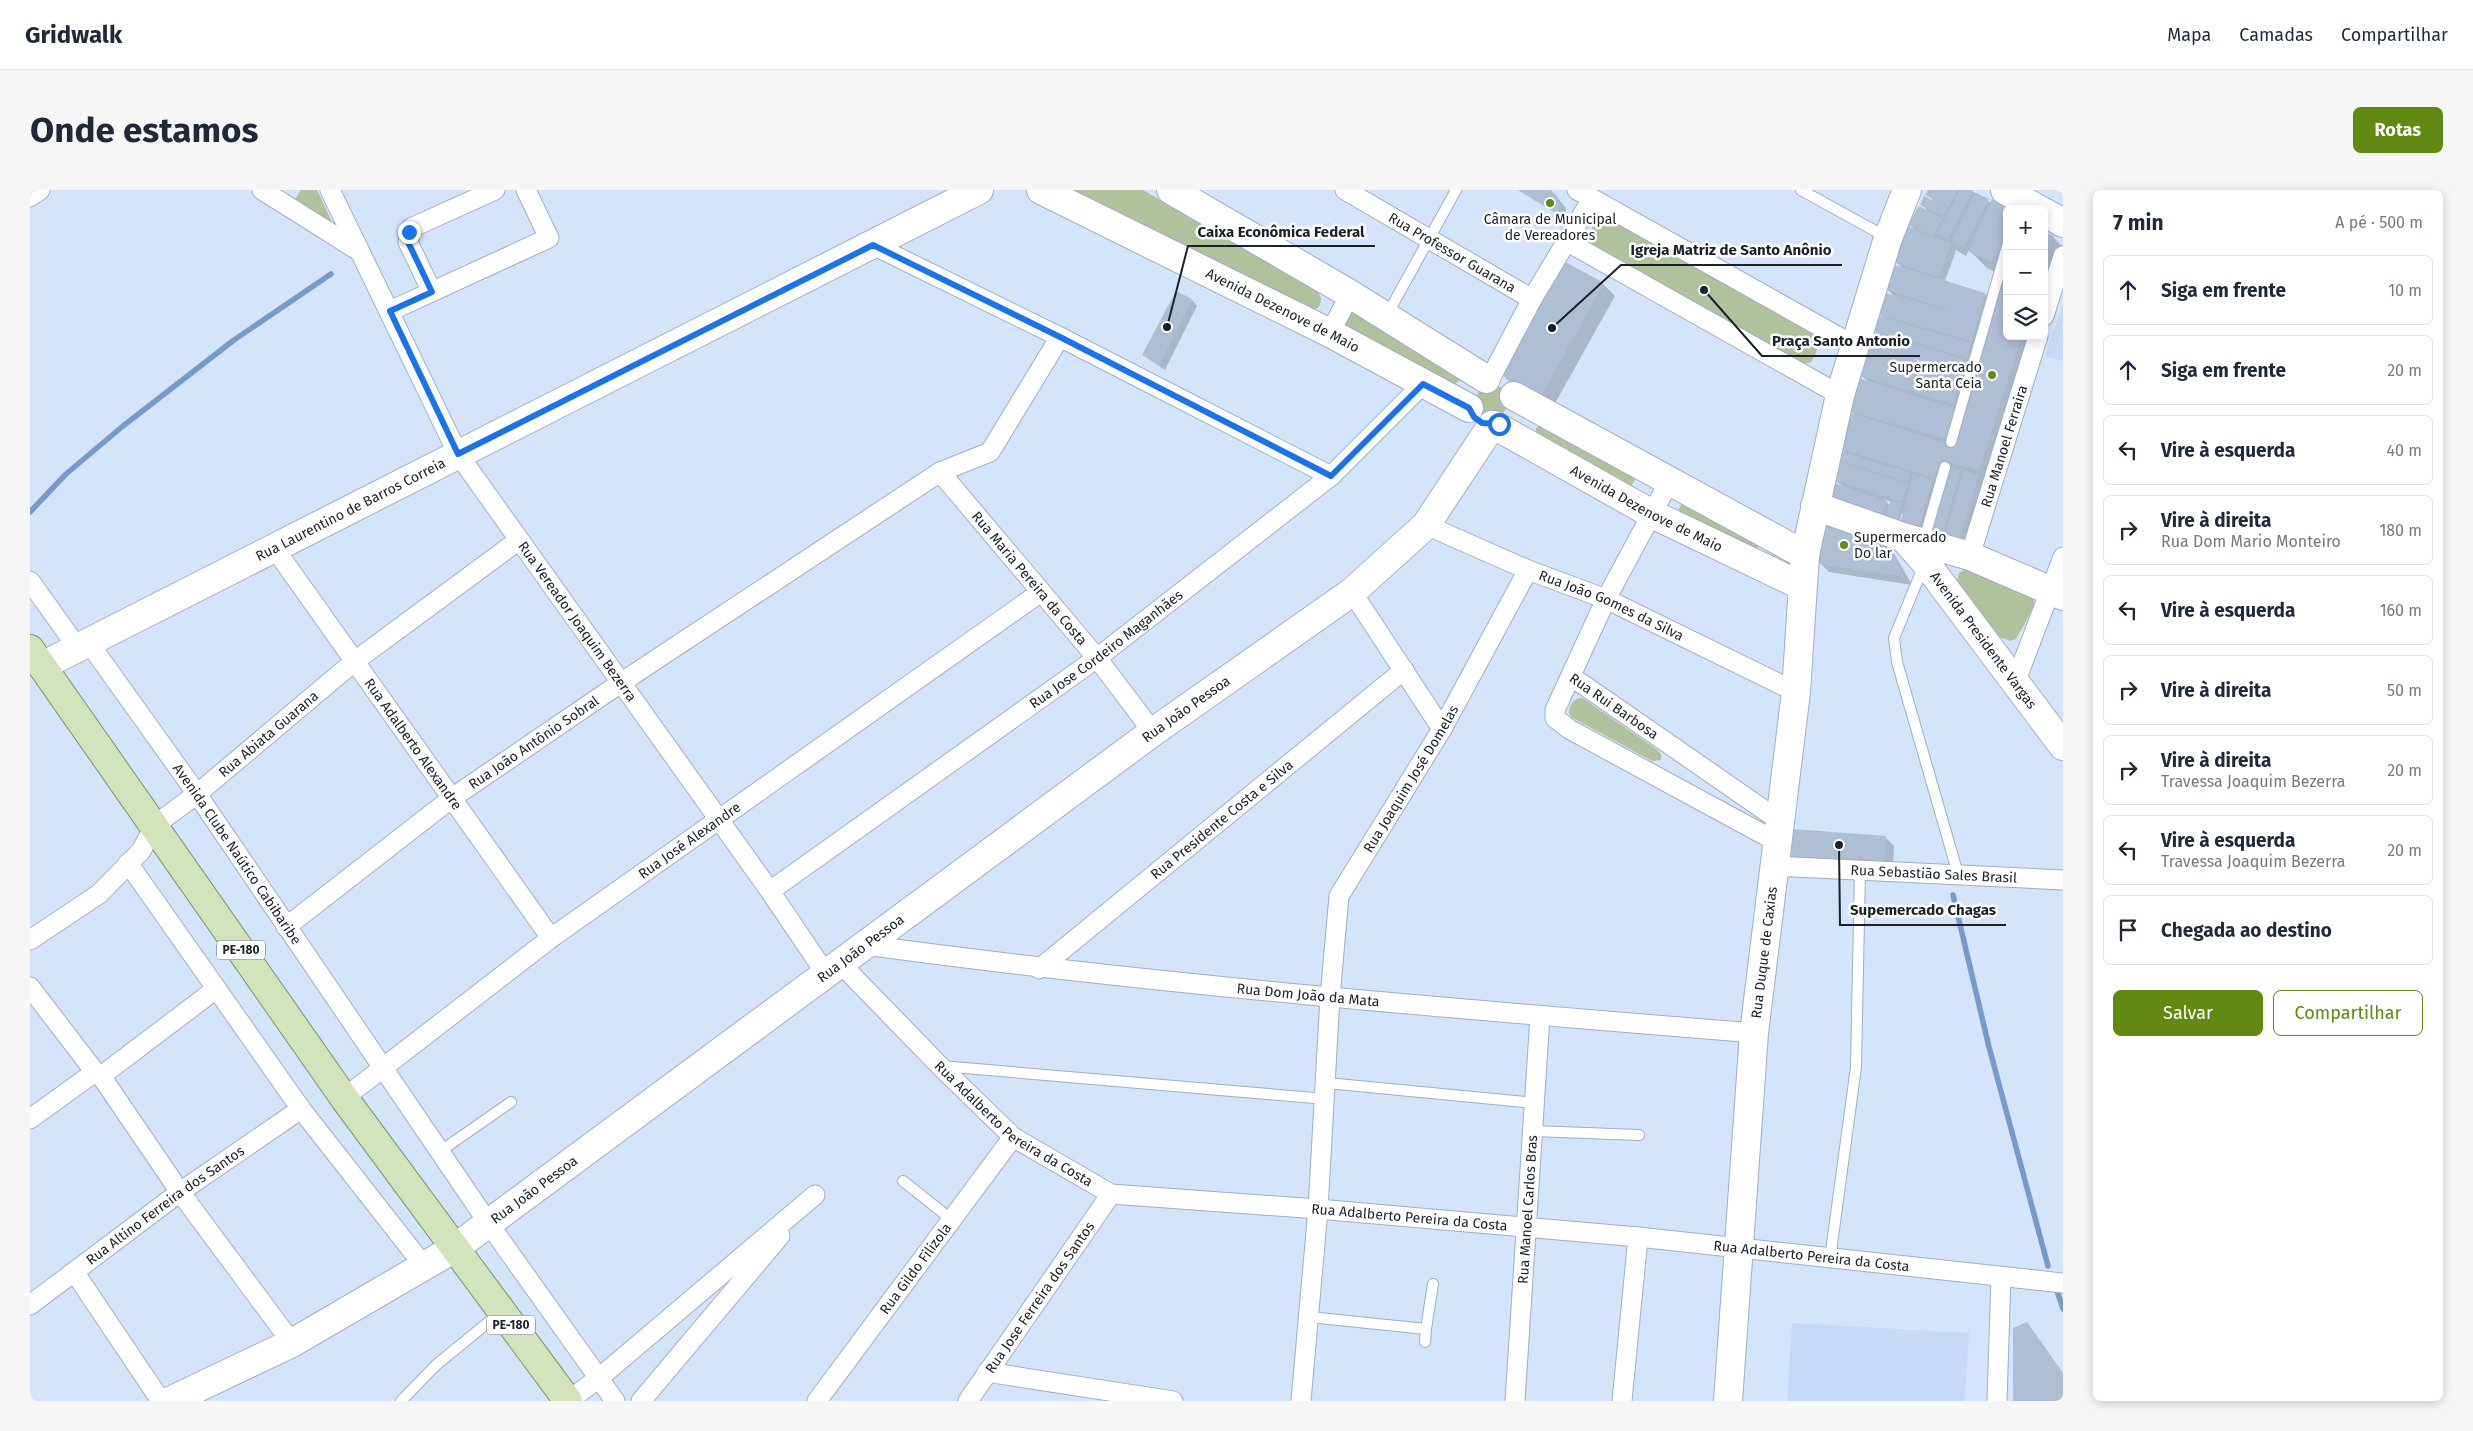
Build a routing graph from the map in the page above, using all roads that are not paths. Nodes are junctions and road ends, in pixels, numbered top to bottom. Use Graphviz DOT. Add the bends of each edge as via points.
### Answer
graph roads {
  1 [pos="40,190"];
  2 [pos="262,190"];
  3 [pos="330,190"];
  4 [pos="495,190"];
  5 [pos="526,190"];
  6 [pos="980,190"];
  7 [pos="1041,190"];
  8 [pos="1171,190"];
  9 [pos="1345,190"];
  10 [pos="1456,190"];
  11 [pos="1801,190"];
  12 [pos="1907,190"];
  13 [pos="1585,195"];
  14 [pos="284,196"];
  15 [pos="30,197"];
  16 [pos="2027,204"];
  17 [pos="2063,223"];
  18 [pos="1428,238"];
  19 [pos="1888,238"];
  20 [pos="1566,241"];
  21 [pos="873,245"];
  22 [pos="2006,250"];
  23 [pos="359,251"];
  24 [pos="2063,256"];
  25 [pos="432,292"];
  26 [pos="1350,294"];
  27 [pos="1532,299"];
  28 [pos="2048,303"];
  29 [pos="390,311"];
  30 [pos="1386,316"];
  31 [pos="1330,333"];
  32 [pos="1060,337"];
  33 [pos="2037,340"];
  34 [pos="1855,346"];
  35 [pos="1488,379"];
  36 [pos="1423,384"];
  37 [pos="1840,395"];
  38 [pos="1514,396"];
  39 [pos="1469,408"];
  40 [pos="1493,425"];
  41 [pos="1951,442"];
  42 [pos="458,454"];
  43 [pos="1945,467"];
  44 [pos="940,472"];
  45 [pos="1331,476"];
  46 [pos="1669,482"];
  47 [pos="1815,506"];
  48 [pos="1652,514"];
  49 [pos="1426,525"];
  50 [pos="519,540"];
  51 [pos="1917,547"];
  52 [pos="275,549"];
  53 [pos="1805,555"];
  54 [pos="1970,556"];
  55 [pos="2063,557"];
  56 [pos="1528,570"];
  57 [pos="30,581"];
  58 [pos="1802,586"];
  59 [pos="1041,592"];
  60 [pos="1352,592"];
  61 [pos="2056,593"];
  62 [pos="1606,599"];
  63 [pos="83,645"];
  64 [pos="36,658"];
  65 [pos="1097,658"];
  66 [pos="355,661"];
  67 [pos="1404,670"];
  68 [pos="1572,677"];
  69 [pos="622,682"];
  70 [pos="2015,683"];
  71 [pos="1796,692"];
  72 [pos="1442,729"];
  73 [pos="1153,732"];
  74 [pos="2063,746"];
  75 [pos="197,794"];
  76 [pos="452,798"];
  77 [pos="719,819"];
  78 [pos="155,825"];
  79 [pos="1778,843"];
  80 [pos="128,863"];
  81 [pos="1860,869"];
  82 [pos="1958,874"];
  83 [pos="2063,880"];
  84 [pos="770,891"];
  85 [pos="286,926"];
  86 [pos="550,938"];
  87 [pos="30,940"];
  88 [pos="865,945"];
  89 [pos="833,968"];
  90 [pos="1039,969"];
  91 [pos="30,987"];
  92 [pos="216,989"];
  93 [pos="1330,998"];
  94 [pos="1540,1016"];
  95 [pos="1754,1033"];
  96 [pos="940,1066"];
  97 [pos="382,1068"];
  98 [pos="98,1074"];
  99 [pos="1326,1091"];
  100 [pos="344,1098"];
  101 [pos="511,1102"];
  102 [pos="1535,1103"];
  103 [pos="301,1109"];
  104 [pos="30,1119"];
  105 [pos="1533,1131"];
  106 [pos="1639,1135"];
  107 [pos="1013,1137"];
  108 [pos="439,1152"];
  109 [pos="903,1181"];
  110 [pos="180,1192"];
  111 [pos="1111,1194"];
  112 [pos="1318,1208"];
  113 [pos="952,1220"];
  114 [pos="489,1224"];
  115 [pos="1528,1228"];
  116 [pos="1638,1237"];
  117 [pos="455,1248"];
  118 [pos="1738,1249"];
  119 [pos="1830,1259"];
  120 [pos="424,1266"];
  121 [pos="75,1273"];
  122 [pos="2001,1277"];
  123 [pos="2063,1283"];
  124 [pos="1433,1284"];
  125 [pos="30,1306"];
  126 [pos="501,1312"];
  127 [pos="1308,1317"];
  128 [pos="1426,1329"];
  129 [pos="1424,1342"];
  130 [pos="292,1343"];
  131 [pos="987,1372"];
  132 [pos="599,1378"];
  133 [pos="161,1401"];
  134 [pos="170,1401"];
  135 [pos="401,1401"];
  136 [pos="568,1401"];
  137 [pos="615,1401"];
  138 [pos="641,1401"];
  139 [pos="818,1401"];
  140 [pos="968,1401"];
  141 [pos="1172,1401"];
  142 [pos="1301,1401"];
  143 [pos="1515,1401"];
  144 [pos="1622,1401"];
  145 [pos="1728,1401"];
  146 [pos="1997,1401"];
  1 -- 15 [label="street"];
  2 -- 14 [label="street"];
  3 -- 23 [label="street, Rua Vereador Joaquim Bezerra"];
  4 -- 25 [label="street" via="411,228 408,242"];
  5 -- 25 [label="street" via="549,238"];
  6 -- 21 [label="street, Rua Laurentino de Barros Correia"];
  7 -- 31 [label="street, Avenida Dezenove de Maio"];
  8 -- 26 [label="street"];
  9 -- 18 [label="street, Rua Professor Guarana"];
  10 -- 18 [label="lane"];
  11 -- 19 [label="lane"];
  12 -- 19 [label="street, Rua Duque de Caxias"];
  13 -- 20 [label="street"];
  13 -- 34 [label="street"];
  14 -- 23 [label="street"];
  16 -- 17 [label="street"];
  18 -- 27 [label="street, Rua Professor Guarana"];
  18 -- 30 [label="lane"];
  19 -- 34 [label="street, Rua Duque de Caxias"];
  20 -- 27 [label="street"];
  20 -- 37 [label="street"];
  21 -- 32 [label="street"];
  21 -- 42 [label="street, Rua Laurentino de Barros Correia"];
  22 -- 41 [label="lane"];
  23 -- 29 [label="street, Rua Vereador Joaquim Bezerra"];
  24 -- 28 [label="street"];
  25 -- 29 [label="street"];
  26 -- 30 [label="street"];
  26 -- 31 [label="street"];
  27 -- 35 [label="street"];
  29 -- 42 [label="street, Rua Vereador Joaquim Bezerra"];
  30 -- 35 [label="street"];
  31 -- 36 [label="street, Avenida Dezenove de Maio"];
  32 -- 44 [label="street, Rua João Antônio Sobral" via="990,452"];
  32 -- 45 [label="street"];
  33 -- 54 [label="street, Rua Manoel Ferraira"];
  34 -- 37 [label="street, Rua Duque de Caxias"];
  35 -- 38 [label="street" via="1505,383"];
  35 -- 39 [label="street" via="1479,382 1472,390"];
  36 -- 39 [label="street, Avenida Dezenove de Maio"];
  36 -- 45 [label="street, Rua Jose Cordeiro Maganhães"];
  37 -- 47 [label="street, Rua Duque de Caxias"];
  38 -- 40 [label="street" via="1515,406 1511,415 1504,422"];
  38 -- 46 [label="street"];
  39 -- 40 [label="street" via="1479,421"];
  40 -- 48 [label="street, Avenida Dezenove de Maio"];
  40 -- 49 [label="street, Rua João Pessoa"];
  42 -- 50 [label="street, Rua Vereador Joaquim Bezerra"];
  42 -- 52 [label="street, Rua Laurentino de Barros Correia"];
  43 -- 51 [label="lane"];
  44 -- 59 [label="street, Rua Maria Pereira da Costa"];
  44 -- 69 [label="street, Rua João Antônio Sobral"];
  45 -- 65 [label="street, Rua Jose Cordeiro Maganhães"];
  46 -- 48 [label="street, Rua Rui Barbosa"];
  46 -- 53 [label="street"];
  47 -- 51 [label="street"];
  47 -- 53 [label="street, Rua Duque de Caxias"];
  48 -- 58 [label="street, Avenida Dezenove de Maio"];
  48 -- 62 [label="street, Rua Rui Barbosa"];
  49 -- 56 [label="street, Rua João Gomes da Silva"];
  49 -- 60 [label="street, Rua João Pessoa"];
  50 -- 66 [label="street, Rua Abiata Guarana"];
  50 -- 69 [label="street, Rua Vereador Joaquim Bezerra"];
  51 -- 54 [label="street"];
  51 -- 70 [label="street, Avenida Presidente Vargas"];
  51 -- 82 [label="lane" via="1894,638 1897,662"];
  52 -- 63 [label="street, Rua Laurentino de Barros Correia"];
  52 -- 66 [label="street, Rua Adalberto Alexandre"];
  53 -- 58 [label="street, Rua Duque de Caxias"];
  54 -- 61 [label="street"];
  55 -- 61 [label="street"];
  56 -- 62 [label="street, Rua João Gomes da Silva"];
  56 -- 72 [label="street, Rua Joaquim José Domelas"];
  57 -- 63 [label="street, Avenida Clube Naútico Cabibaribe"];
  58 -- 71 [label="street, Rua Duque de Caxias"];
  59 -- 65 [label="street, Rua Maria Pereira da Costa"];
  59 -- 77 [label="street, Rua José Alexandre"];
  60 -- 67 [label="street"];
  60 -- 73 [label="street, Rua João Pessoa"];
  61 -- 70 [label="street"];
  62 -- 68 [label="street, Rua Rui Barbosa"];
  62 -- 71 [label="street, Rua João Gomes da Silva"];
  63 -- 64 [label="street, Rua Laurentino de Barros Correia"];
  63 -- 75 [label="street, Avenida Clube Naútico Cabibaribe"];
  64 -- 78 [label="main road, PE-180"];
  65 -- 73 [label="street, Rua Maria Pereira da Costa"];
  65 -- 84 [label="street, Rua Jose Cordeiro Maganhães"];
  66 -- 75 [label="street, Rua Abiata Guarana"];
  66 -- 76 [label="street, Rua Adalberto Alexandre"];
  67 -- 72 [label="street"];
  67 -- 90 [label="street, Rua Presidente Costa e Silva"];
  68 -- 79 [label="street, Rua Rui Barbosa"];
  68 -- 79 [label="street" via="1555,710 1555,718 1561,724"];
  69 -- 76 [label="street, Rua João Antônio Sobral"];
  69 -- 77 [label="street, Rua Vereador Joaquim Bezerra"];
  70 -- 74 [label="street, Avenida Presidente Vargas"];
  71 -- 79 [label="street, Rua Duque de Caxias"];
  72 -- 93 [label="street, Rua Joaquim José Domelas" via="1340,896"];
  73 -- 88 [label="street, Rua João Pessoa"];
  75 -- 78 [label="street, Rua Abiata Guarana"];
  75 -- 85 [label="street, Avenida Clube Naútico Cabibaribe"];
  76 -- 85 [label="street, Rua João Antônio Sobral"];
  76 -- 86 [label="street, Rua Adalberto Alexandre"];
  77 -- 84 [label="street, Rua Vereador Joaquim Bezerra"];
  77 -- 86 [label="street, Rua José Alexandre"];
  78 -- 80 [label="street, Rua Abiata Guarana" via="141,851"];
  78 -- 100 [label="main road, PE-180"];
  79 -- 81 [label="street, Rua Sebastião Sales Brasil"];
  79 -- 95 [label="street, Rua Duque de Caxias"];
  80 -- 87 [label="street, Rua Abiata Guarana" via="99,894"];
  80 -- 92 [label="street"];
  81 -- 82 [label="street, Rua Sebastião Sales Brasil"];
  81 -- 119 [label="lane" via="1856,1067"];
  82 -- 83 [label="street, Rua Sebastião Sales Brasil"];
  84 -- 89 [label="street, Rua Vereador Joaquim Bezerra"];
  85 -- 97 [label="street, Avenida Clube Naútico Cabibaribe"];
  86 -- 97 [label="street, Rua José Alexandre"];
  88 -- 89 [label="street, Rua João Pessoa"];
  88 -- 90 [label="street, Rua Dom João da Mata"];
  89 -- 96 [label="street, Rua Adalberto Pereira da Costa"];
  89 -- 114 [label="street, Rua João Pessoa"];
  90 -- 93 [label="street, Rua Dom João da Mata"];
  91 -- 98 [label="street"];
  92 -- 98 [label="street"];
  92 -- 103 [label="street"];
  93 -- 94 [label="street, Rua Dom João da Mata"];
  93 -- 99 [label="street, Rua Joaquim José Domelas"];
  94 -- 95 [label="street, Rua Dom João da Mata"];
  94 -- 102 [label="street, Rua Manoel Carlos Bras"];
  95 -- 118 [label="street, Rua Duque de Caxias"];
  96 -- 99 [label="lane"];
  96 -- 107 [label="street, Rua Adalberto Pereira da Costa"];
  97 -- 100 [label="street, Rua José Alexandre"];
  97 -- 108 [label="street, Avenida Clube Naútico Cabibaribe"];
  98 -- 104 [label="street"];
  98 -- 110 [label="street"];
  99 -- 102 [label="lane"];
  99 -- 112 [label="street, Rua Joaquim José Domelas"];
  100 -- 117 [label="main road, PE-180"];
  101 -- 108 [label="lane"];
  102 -- 105 [label="street, Rua Manoel Carlos Bras"];
  103 -- 110 [label="street, Rua Altino Ferreira dos Santos"];
  103 -- 120 [label="street"];
  105 -- 106 [label="lane"];
  105 -- 115 [label="street, Rua Manoel Carlos Bras"];
  107 -- 111 [label="street, Rua Adalberto Pereira da Costa"];
  107 -- 113 [label="street, Rua Gildo Filizola"];
  108 -- 114 [label="street, Avenida Clube Naútico Cabibaribe"];
  109 -- 113 [label="lane"];
  110 -- 121 [label="street, Rua Altino Ferreira dos Santos"];
  110 -- 130 [label="street"];
  111 -- 112 [label="street, Rua Adalberto Pereira da Costa"];
  111 -- 131 [label="street, Rua Jose Ferreira dos Santos"];
  112 -- 115 [label="street, Rua Adalberto Pereira da Costa"];
  112 -- 127 [label="street, Rua Joaquim José Domelas"];
  113 -- 139 [label="street, Rua Gildo Filizola"];
  114 -- 117 [label="street, Rua João Pessoa"];
  114 -- 132 [label="street, Avenida Clube Naútico Cabibaribe"];
  115 -- 116 [label="street, Rua Adalberto Pereira da Costa"];
  115 -- 143 [label="street, Rua Manoel Carlos Bras"];
  116 -- 118 [label="street, Rua Adalberto Pereira da Costa"];
  116 -- 144 [label="street"];
  117 -- 120 [label="street, Rua João Pessoa"];
  117 -- 126 [label="main road, PE-180"];
  118 -- 119 [label="street, Rua Adalberto Pereira da Costa"];
  118 -- 145 [label="street, Rua Duque de Caxias"];
  119 -- 122 [label="street, Rua Adalberto Pereira da Costa"];
  120 -- 130 [label="street, Rua João Pessoa"];
  121 -- 125 [label="street, Rua Altino Ferreira dos Santos"];
  121 -- 133 [label="street"];
  122 -- 123 [label="street, Rua Adalberto Pereira da Costa"];
  122 -- 146 [label="street"];
  124 -- 128 [label="lane"];
  126 -- 135 [label="lane" via="436,1365"];
  126 -- 136 [label="main road, PE-180"];
  127 -- 128 [label="lane"];
  127 -- 142 [label="street, Rua Joaquim José Domelas"];
  128 -- 129 [label="lane"];
  130 -- 134 [label="street, Rua João Pessoa"];
  131 -- 140 [label="street, Rua Jose Ferreira dos Santos"];
  131 -- 141 [label="street"];
  132 -- 136 [label="street"];
  132 -- 137 [label="street, Avenida Clube Naútico Cabibaribe"];
  132 -- 138 [label="street" via="815,1195"];
}
